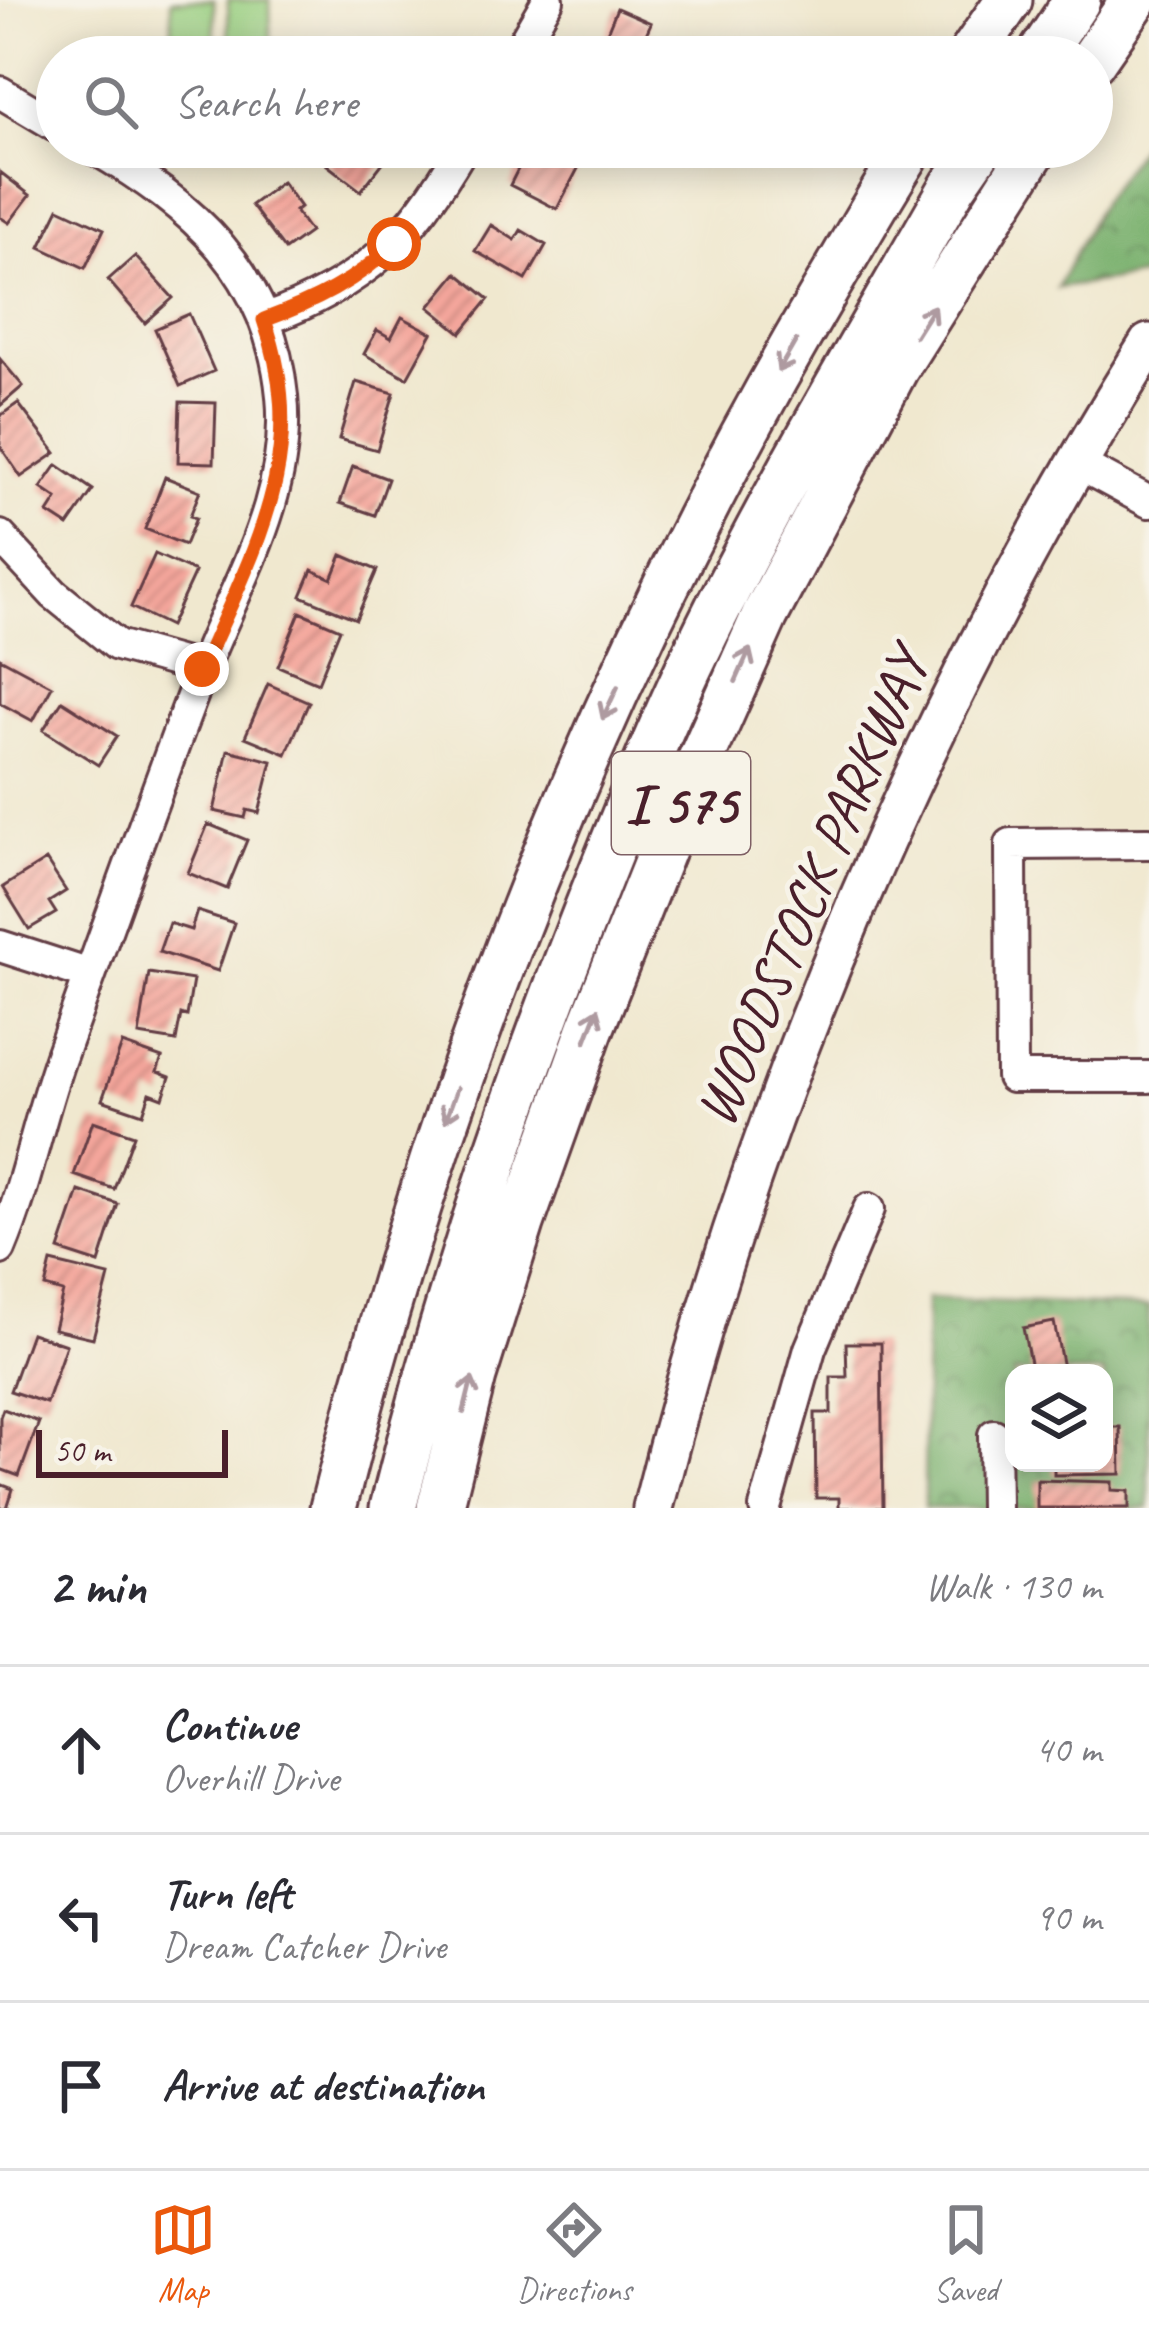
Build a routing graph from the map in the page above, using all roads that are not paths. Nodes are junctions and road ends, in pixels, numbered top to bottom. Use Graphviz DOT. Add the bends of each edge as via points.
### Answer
graph roads {
  1 [pos="548,0"];
  2 [pos="1009,0"];
  3 [pos="1078,0"];
  4 [pos="1134,0"];
  5 [pos="527,36"];
  6 [pos="984,36"];
  7 [pos="1054,36"];
  8 [pos="1109,36"];
  9 [pos="0,92"];
  10 [pos="36,114"];
  11 [pos="126,168"];
  12 [pos="450,168"];
  13 [pos="899,168"];
  14 [pos="966,168"];
  15 [pos="1022,168"];
  16 [pos="264,320"];
  17 [pos="1149,344"];
  18 [pos="1078,463"];
  19 [pos="1149,502"];
  20 [pos="0,536"];
  21 [pos="202,669"];
  22 [pos="1149,843"];
  23 [pos="0,946"];
  24 [pos="90,975"];
  25 [pos="1149,1077"];
  26 [pos="869,1209"];
  27 [pos="0,1250"];
  28 [pos="994,1436"];
  29 [pos="333,1508"];
  30 [pos="393,1508"];
  31 [pos="440,1508"];
  32 [pos="653,1508"];
  33 [pos="765,1508"];
  34 [pos="995,1508"];
  1 -- 5 [label="street"];
  2 -- 6 [label="highway"];
  3 -- 7 [label="highway"];
  4 -- 8 [label="highway"];
  9 -- 10 [label="street"];
  11 -- 16 [label="street" via="207,230"];
  12 -- 16 [label="street" via="379,260"];
  13 -- 29 [label="highway, I 575, one-way" via="676,561 536,874 443,1127"];
  14 -- 30 [label="highway" via="773,498 616,833 467,1239"];
  31 -- 15 [label="highway, I 575, one-way" via="535,1184 673,822 766,615 896,369"];
  16 -- 21 [label="street" via="282,395 278,477"];
  17 -- 18 [label="main road, WOODSTOCK PARKWAY"];
  18 -- 19 [label="street"];
  18 -- 32 [label="main road, WOODSTOCK PARKWAY" via="960,684 828,975 719,1273"];
  20 -- 21 [label="street" via="116,645"];
  21 -- 24 [label="street"];
  22 -- 25 [label="street" via="1011,844 1012,1077"];
  23 -- 24 [label="street"];
  24 -- 27 [label="street"];
  26 -- 33 [label="street" via="810,1349"];
  28 -- 34 [label="street"];
}
